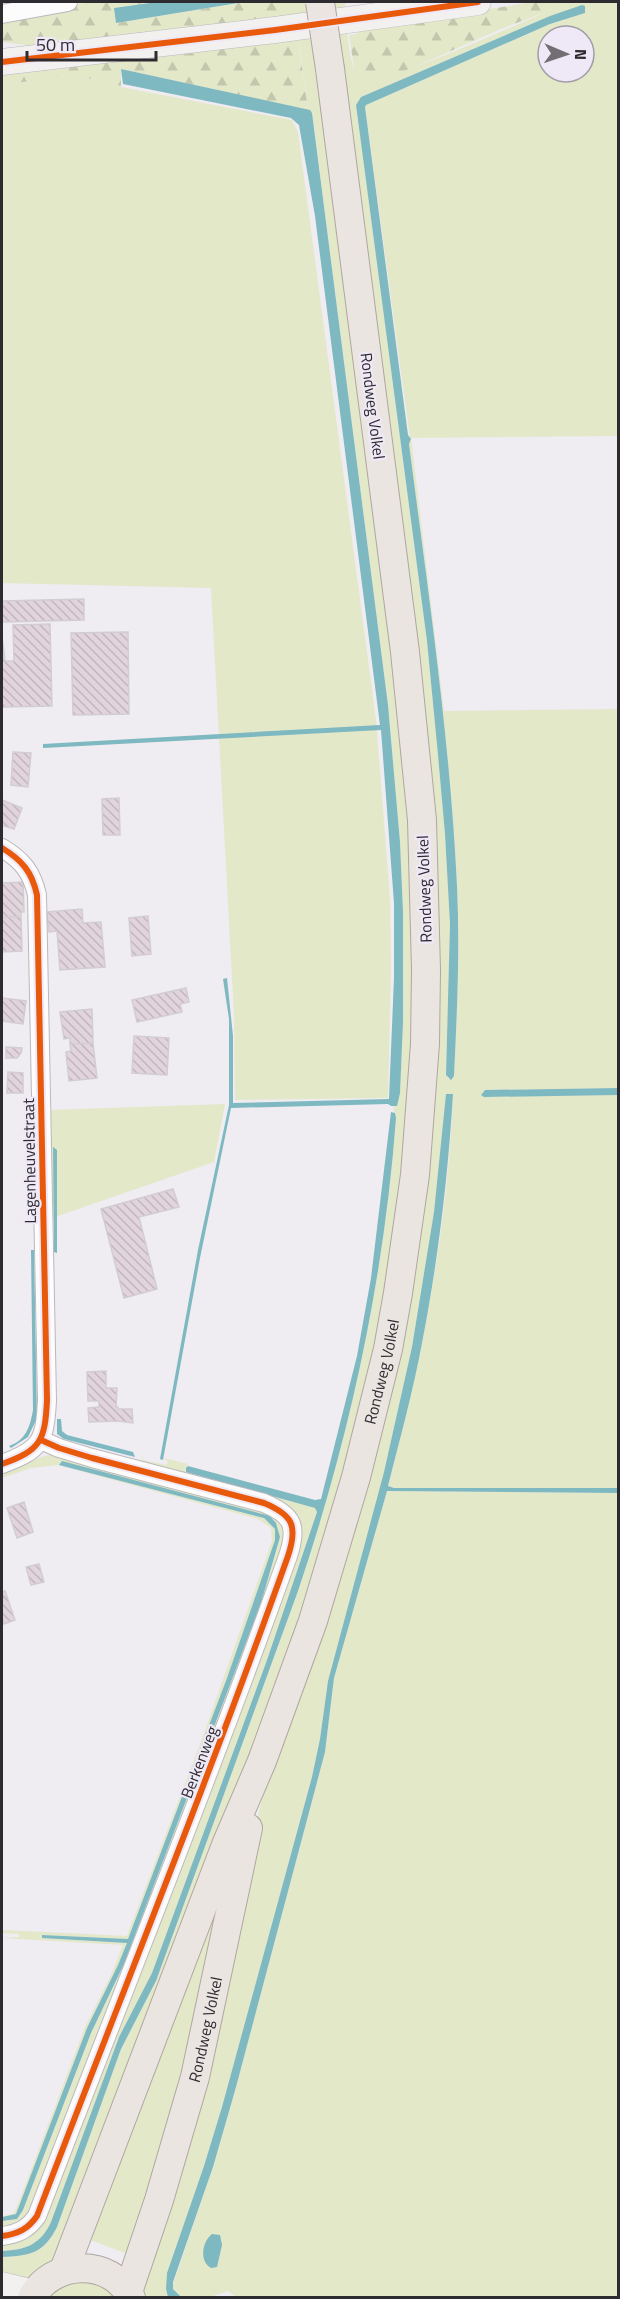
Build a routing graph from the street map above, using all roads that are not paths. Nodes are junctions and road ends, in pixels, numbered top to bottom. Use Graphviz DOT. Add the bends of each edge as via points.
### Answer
graph roads {
  1 [pos="68,2"];
  2 [pos="320,2"];
  3 [pos="478,2"];
  4 [pos="2,14"];
  5 [pos="2,62"];
  6 [pos="2,848"];
  7 [pos="41,1440"];
  8 [pos="2,1464"];
  9 [pos="262,1761"];
  10 [pos="2,2236"];
  11 [pos="64,2270"];
  12 [pos="2,2285"];
  13 [pos="33,2295"];
  14 [pos="129,2295"];
  1 -- 4 [label="street"];
  2 -- 9 [label="main road, Rondweg Volkel, bridge" via="414,736 424,857 424,1044 413,1185 388,1349 356,1478 313,1620"];
  3 -- 5 [label="street"];
  6 -- 7 [label="street, Lagenheuvelstraat" via="28,869 37,895 47,1400"];
  7 -- 8 [label="street" via="33,1451"];
  7 -- 10 [label="street, Berkenweg" via="81,1455 264,1503 281,1510 293,1534 230,1719 37,2216 23,2231"];
  9 -- 11 [label="main road, Rondweg Volkel" via="226,1845"];
  9 -- 14 [label="main road, Rondweg Volkel" via="195,2077"];
  11 -- 13 [label="main road" via="48,2278"];
  11 -- 14 [label="main road" via="98,2270 114,2278"];
  12 -- 13 [label="street"];
}
